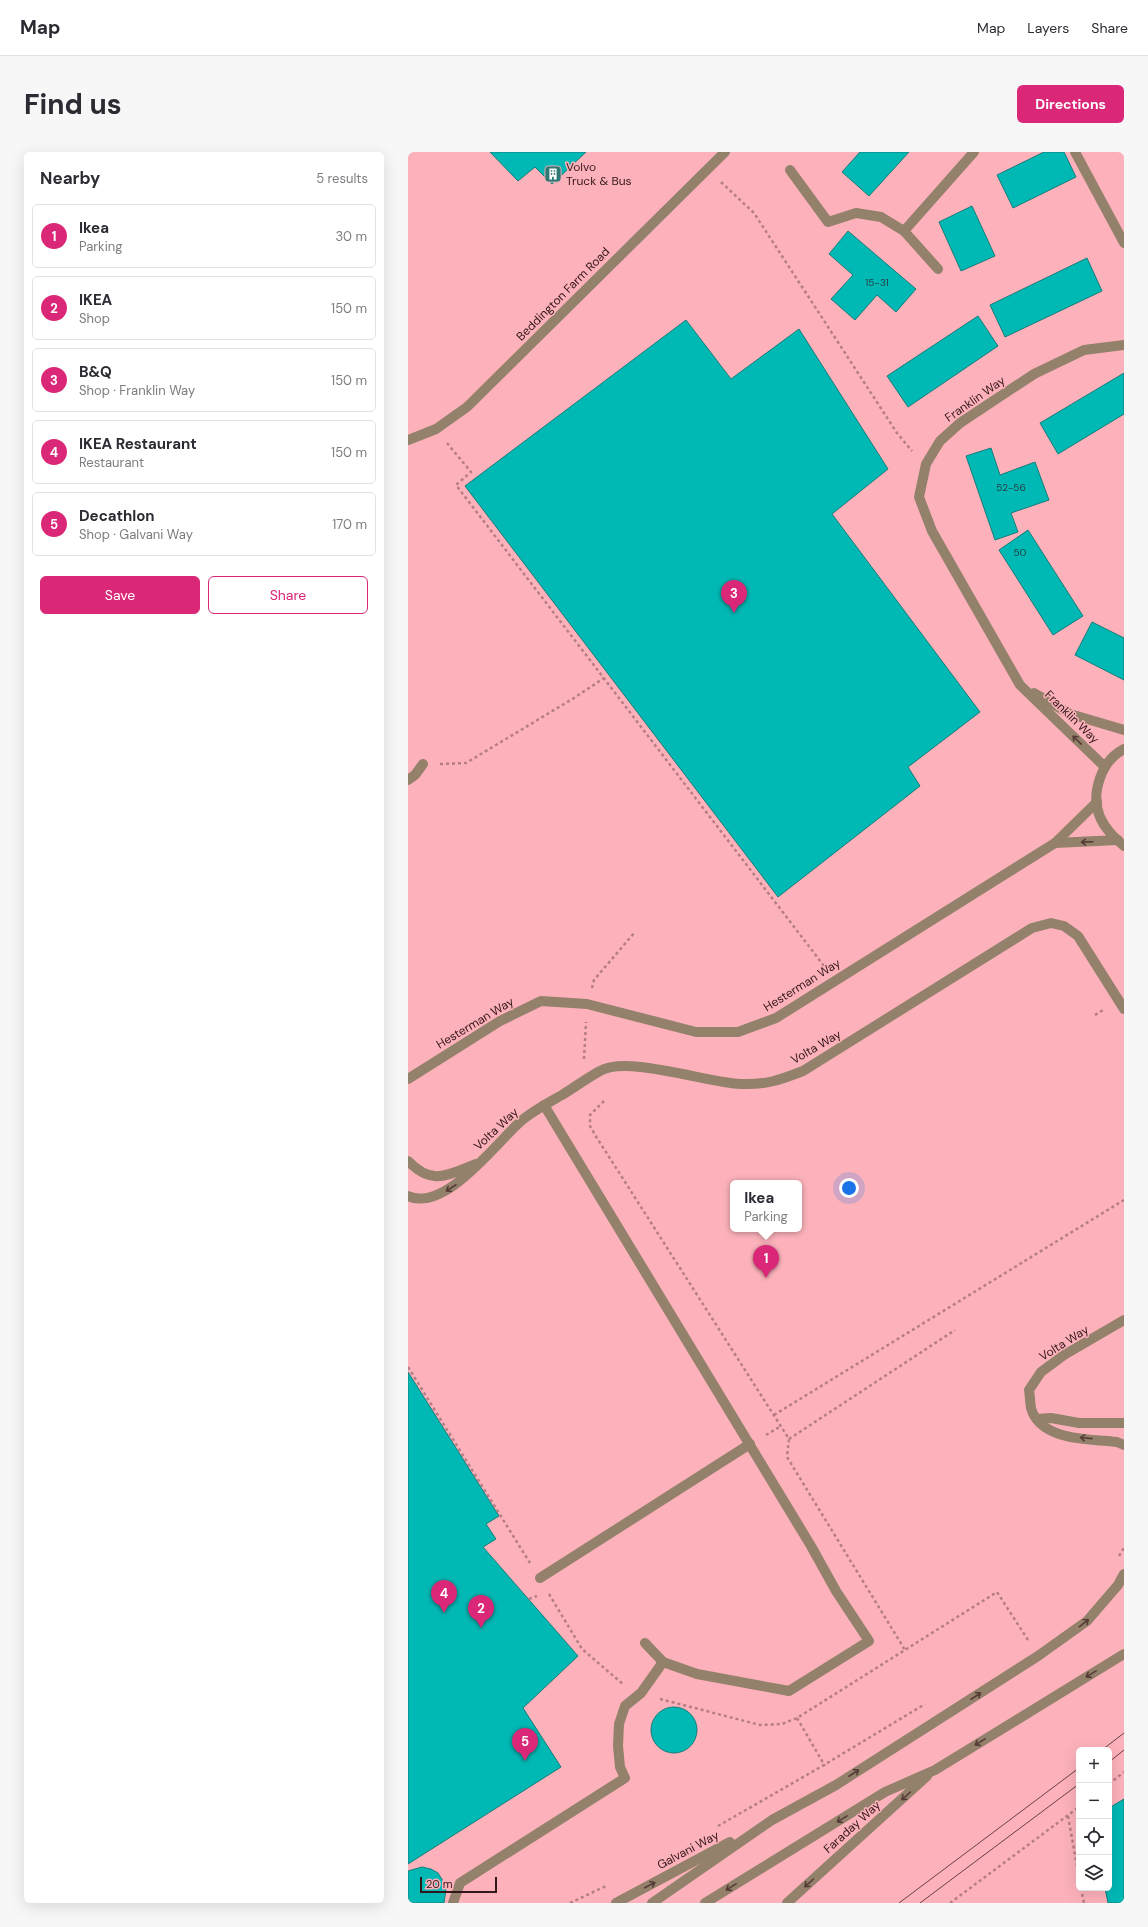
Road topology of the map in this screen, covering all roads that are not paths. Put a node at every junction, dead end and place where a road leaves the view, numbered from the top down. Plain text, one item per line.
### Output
1 (725, 152) edge
2 (974, 152) edge
3 (1075, 152) edge
4 (790, 170) dead end
5 (904, 231) junction
6 (1124, 243) edge
7 (938, 269) dead end
8 (1124, 345) edge
9 (408, 440) edge
10 (1020, 685) junction
11 (1124, 730) edge
12 (1124, 749) edge
13 (423, 764) road end
14 (1105, 767) junction
15 (408, 780) edge
16 (1097, 802) junction
17 (1055, 843) junction
18 (1121, 843) edge
19 (1124, 1009) edge
20 (408, 1079) edge
21 (544, 1105) junction
22 (408, 1161) edge
23 (479, 1162) junction
24 (408, 1196) edge
25 (1124, 1320) edge
26 (1037, 1419) junction
27 (1124, 1423) edge
28 (750, 1444) junction
29 (1124, 1445) edge
30 (1124, 1574) edge
31 (540, 1578) road end
32 (645, 1643) dead end
33 (1124, 1654) edge
34 (663, 1662) junction
35 (935, 1770) junction
36 (772, 1820) junction
37 (453, 1903) edge
38 (616, 1903) edge
39 (652, 1903) edge
40 (705, 1903) edge
41 (787, 1903) edge

1 - 9 street, Beddington Farm Road
2 - 5 street
3 - 6 street
4 - 5 street
5 - 7 street
8 - 10 street, Franklin Way
10 - 11 street, Franklin Way
14 -> 10 street, Franklin Way
12 - 14 street
13 - 15 street
14 - 16 street
16 - 17 street, Hesterman Way
16 - 18 street
18 -> 17 street, Hesterman Way
17 - 20 street, Hesterman Way
19 - 21 street, Volta Way
21 - 23 street, Volta Way
21 - 28 street
22 - 23 street, Volta Way
23 -> 24 street, Volta Way
25 - 26 street, Volta Way
26 - 27 street
29 -> 26 street, Volta Way
28 - 31 street
28 - 34 street
36 -> 30 street
32 - 34 street
33 -> 35 street
34 - 37 street
35 -> 40 street
35 -> 41 street, Faraday Way
38 -> 36 street, Galvani Way
36 - 39 street

